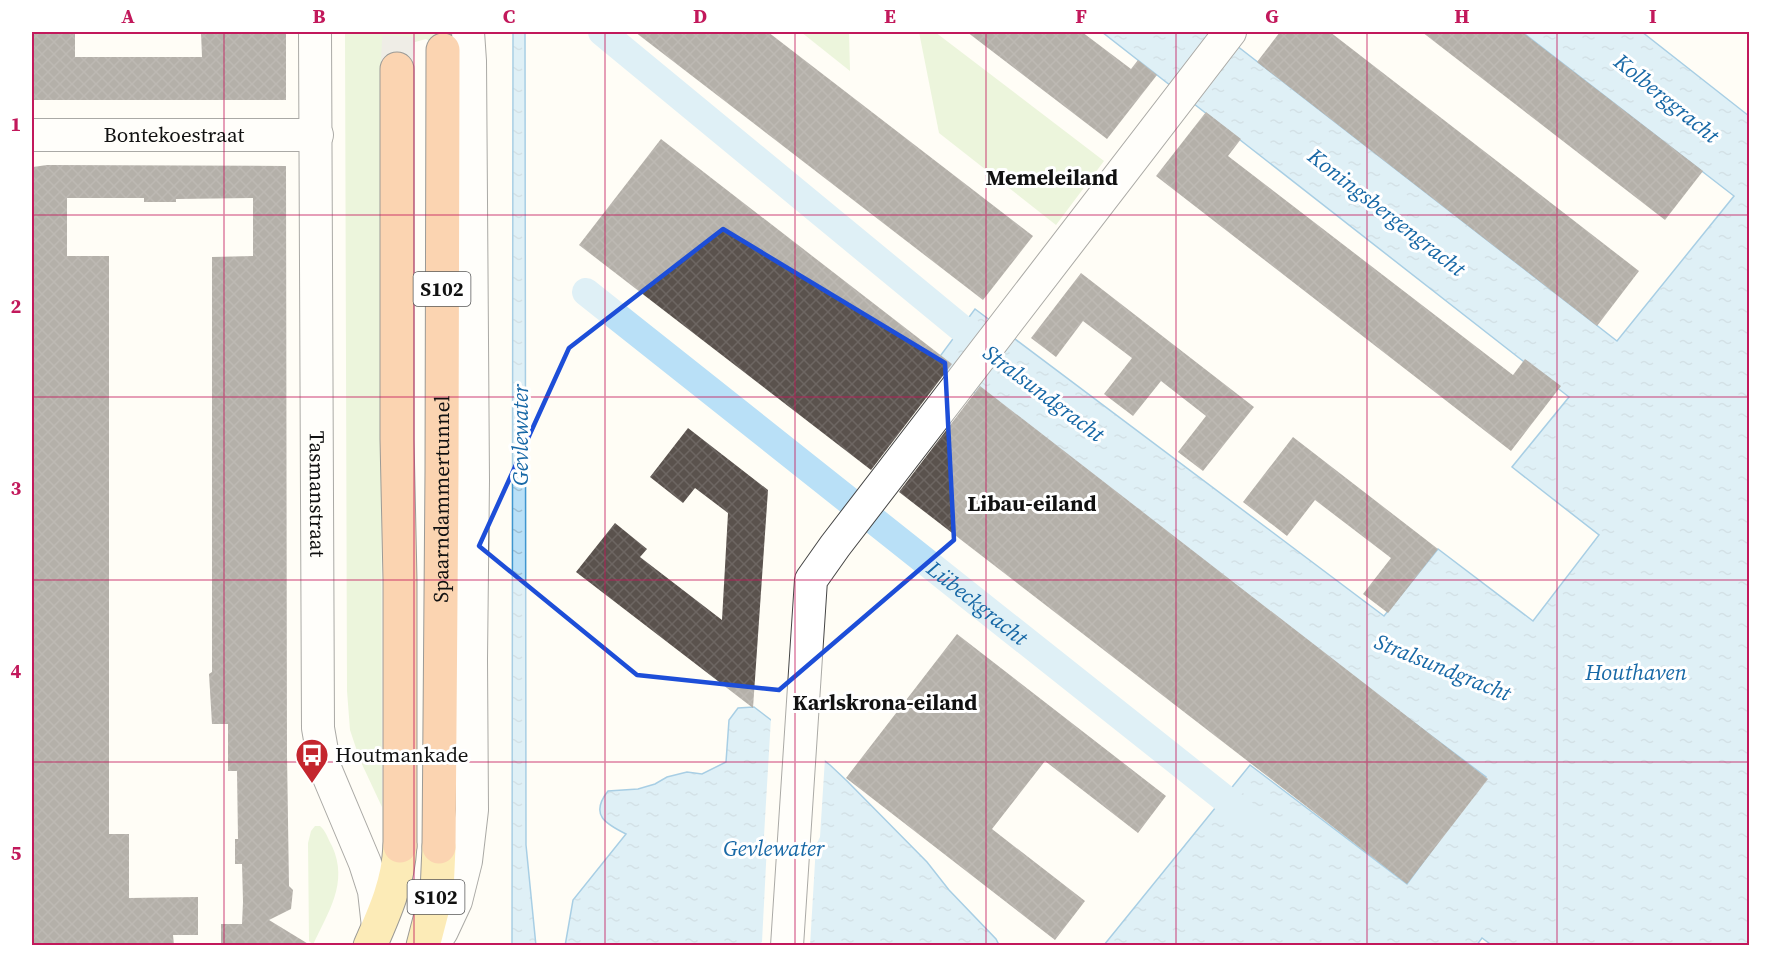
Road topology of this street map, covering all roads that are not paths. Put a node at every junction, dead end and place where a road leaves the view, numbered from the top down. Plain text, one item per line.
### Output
1 (315, 32) edge
2 (1230, 32) edge
3 (455, 41) edge
4 (397, 69) tunnel mouth
5 (32, 135) edge
6 (317, 135) junction
7 (400, 846) joint
8 (439, 847) joint
9 (374, 936) edge
10 (423, 945) edge
11 (432, 945) edge
12 (787, 945) edge

1 - 6 street, Tasmanstraat
2 - 12 street
3 - 8 highway, Spaarndammertunnel / S102
3 - 11 street
4 - 7 highway, Spaarndammertunnel / S102
5 - 6 street, Bontekoestraat
6 - 9 street, Tasmanstraat
7 - 9 main road, Spaarndammertunnel / S102
8 - 10 main road, Spaarndammertunnel / S102

